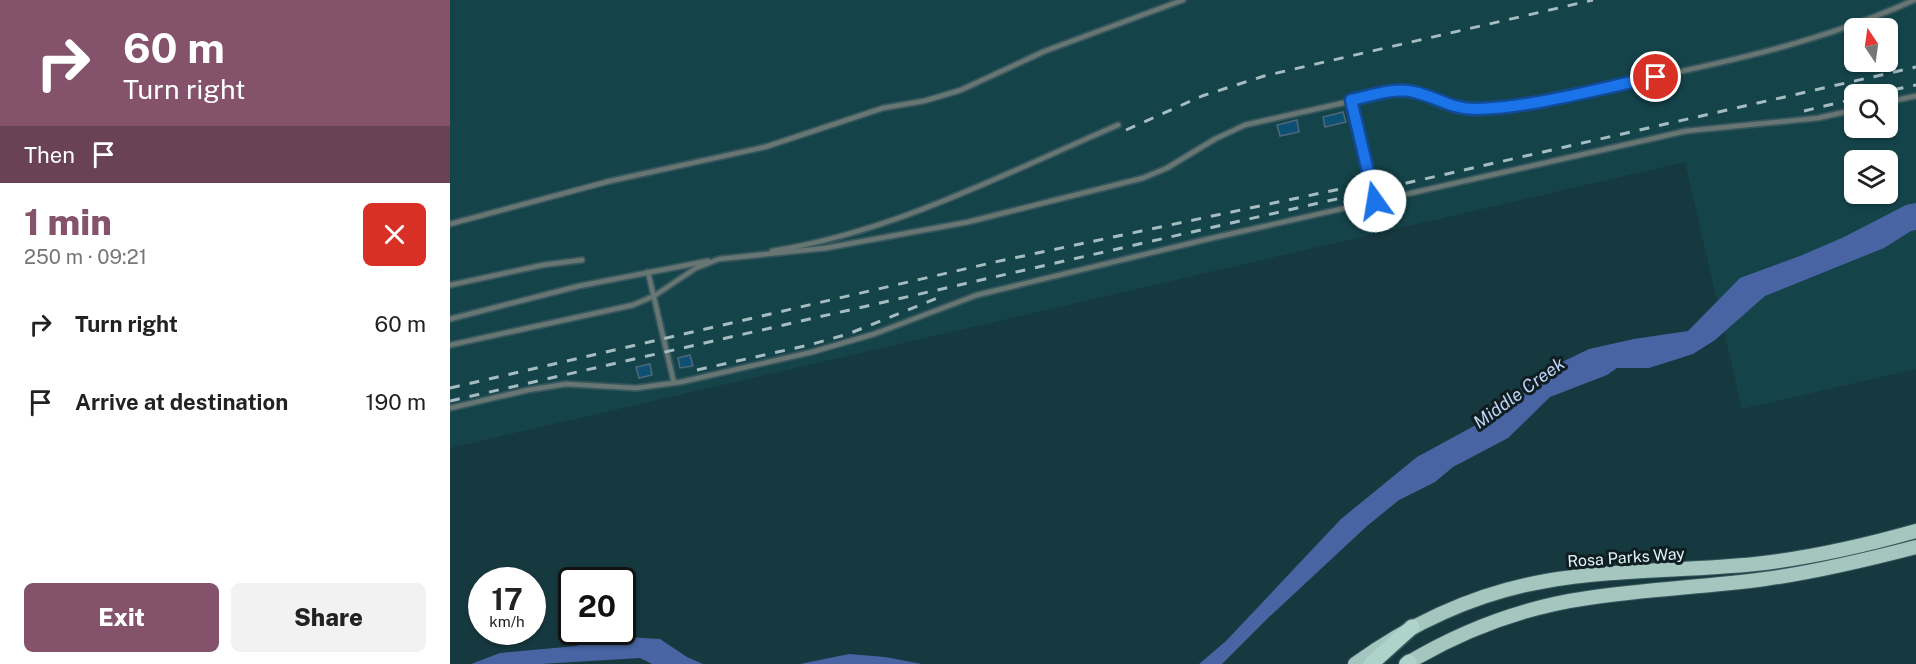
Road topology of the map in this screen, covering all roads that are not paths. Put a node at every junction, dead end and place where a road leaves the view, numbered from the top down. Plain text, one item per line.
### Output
1 (1183, 0) edge
2 (1914, 0) edge
3 (1916, 96) edge
4 (1351, 100) junction
5 (1898, 100) edge
6 (1844, 112) edge
7 (1118, 125) dead end
8 (1375, 201) junction
9 (450, 224) edge
10 (719, 259) junction
11 (582, 260) dead end
12 (648, 272) junction
13 (450, 285) edge
14 (654, 296) junction
15 (450, 319) edge
16 (450, 345) edge
17 (674, 383) junction
18 (450, 408) edge
19 (1916, 531) edge
20 (1916, 548) edge
21 (1412, 627) junction
22 (1407, 663) edge
23 (1355, 664) edge
24 (1371, 664) edge

1 - 9 lane
2 - 4 lane
3 - 5 lane
4 - 8 lane
4 - 10 lane
6 - 8 lane
7 - 10 lane
8 - 17 lane
10 - 12 lane
10 - 14 lane
11 - 13 lane
12 - 14 lane
12 - 15 lane
14 - 16 lane
14 - 17 lane
17 - 18 lane
19 - 21 highway, Rosa Parks Way
20 - 22 highway, Rosa Parks Way
21 - 23 highway, Rosa Parks Way
21 - 24 highway

